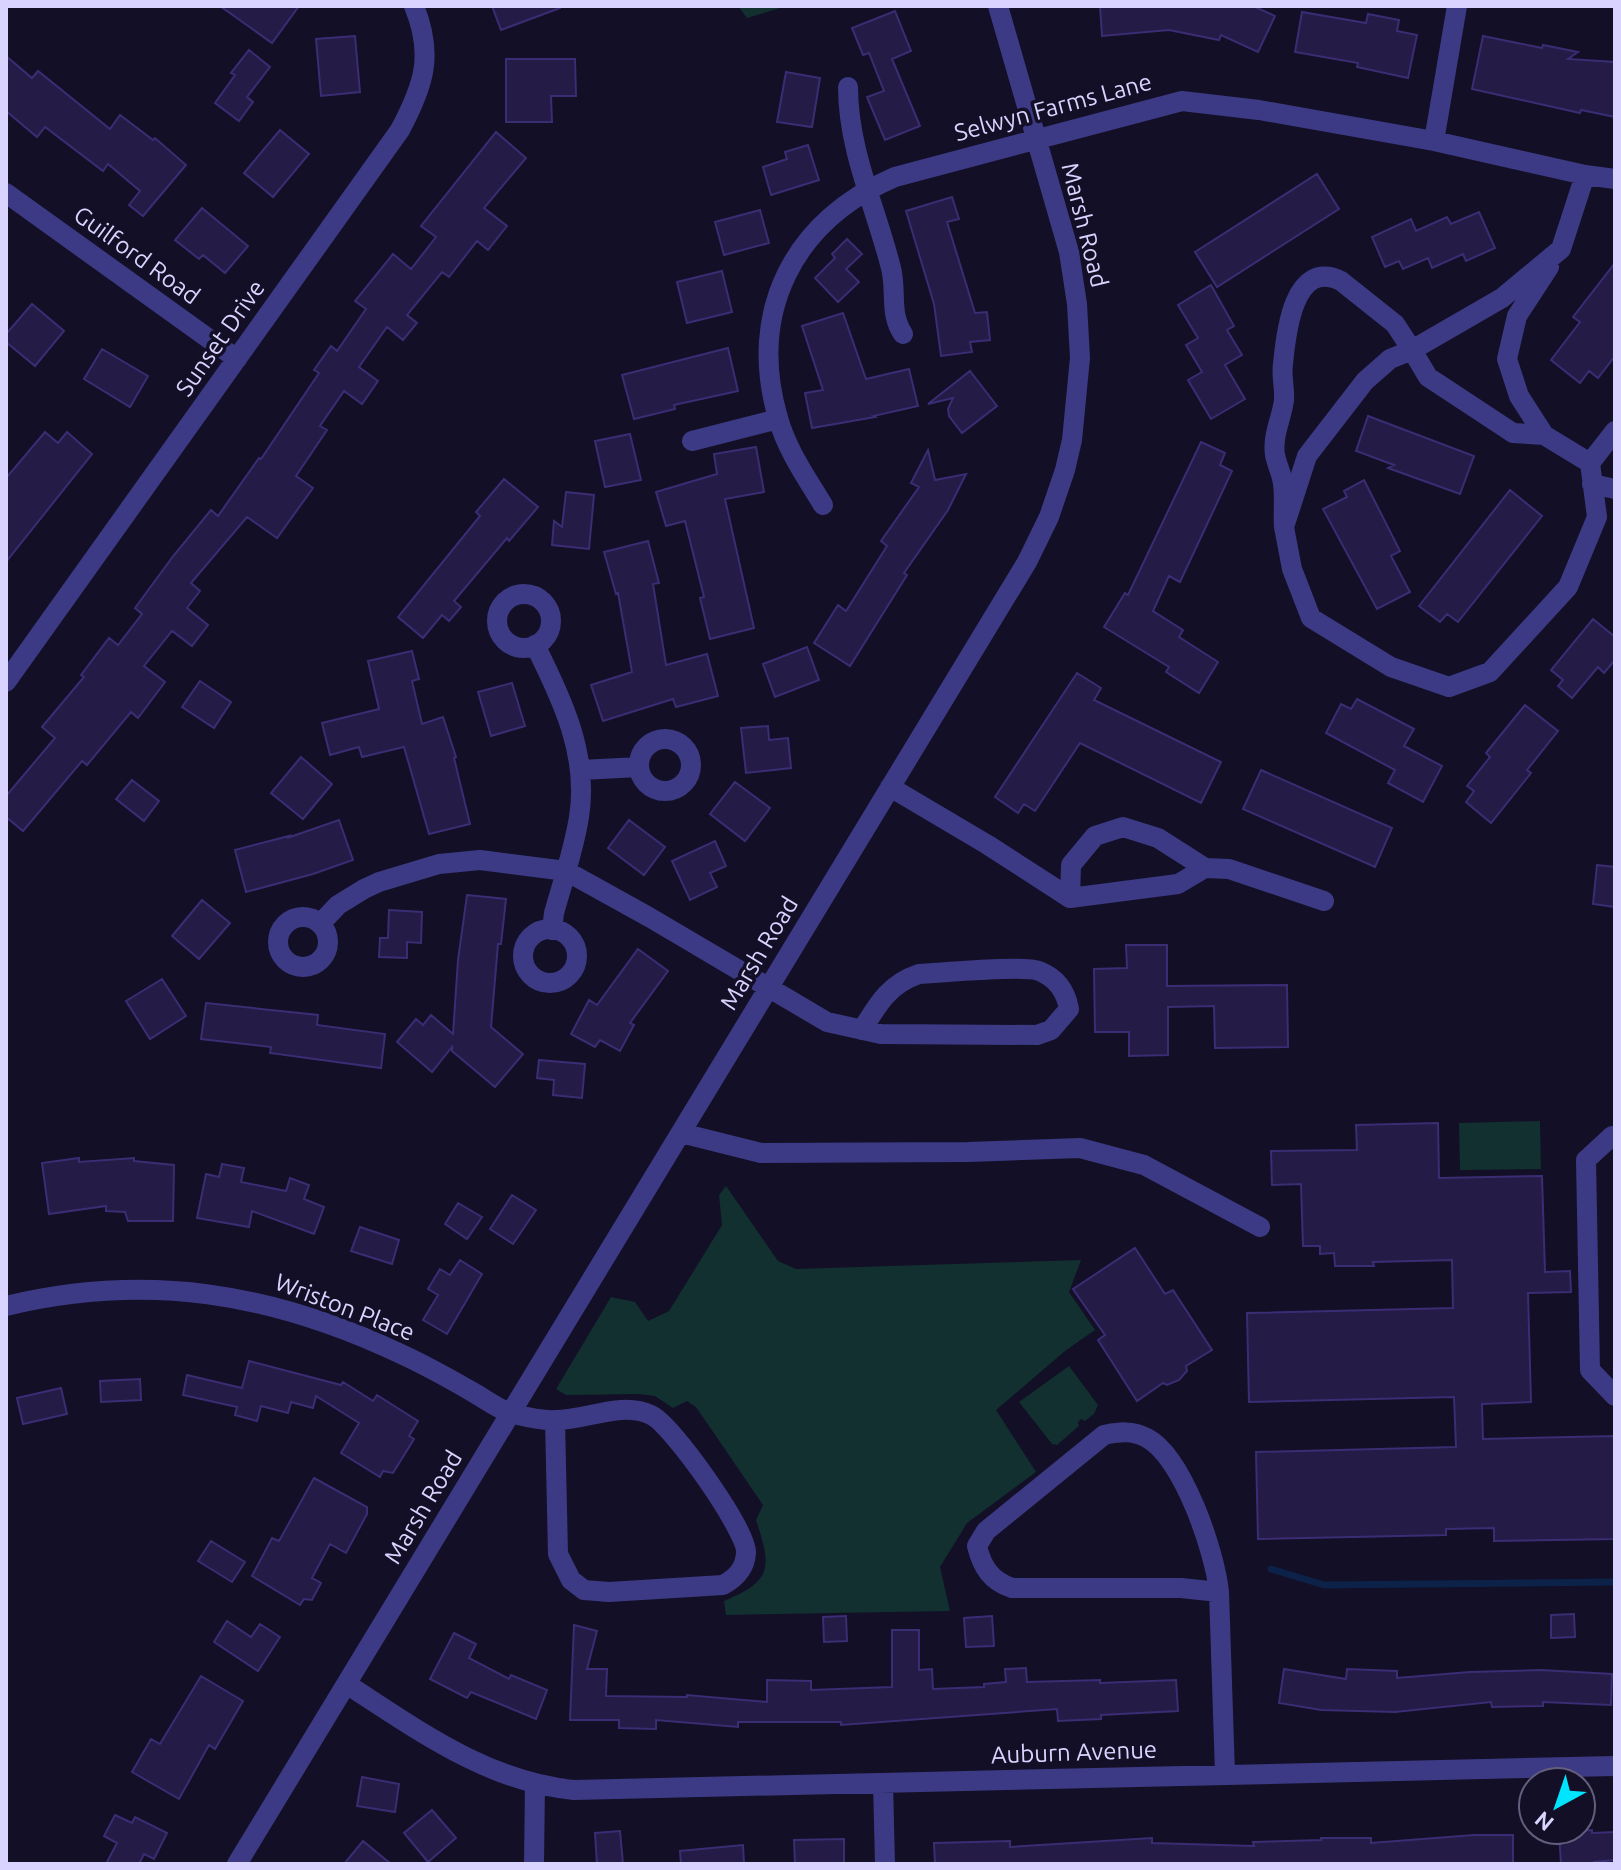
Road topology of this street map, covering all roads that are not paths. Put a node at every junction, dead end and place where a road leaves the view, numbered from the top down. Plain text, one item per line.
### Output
1 (414, 6) edge
2 (998, 6) edge
3 (1457, 6) edge
4 (848, 87) dead end
5 (1036, 139) junction
6 (1434, 141) junction
7 (1585, 175) junction
8 (1615, 179) edge
9 (868, 189) junction
10 (6, 193) edge
11 (1561, 249) junction
12 (903, 334) dead end
13 (1412, 350) junction
14 (237, 359) junction
15 (778, 419) junction
16 (1615, 431) edge
17 (1544, 435) junction
18 (692, 441) dead end
19 (1590, 463) junction
20 (1592, 484) junction
21 (1615, 489) edge
22 (823, 505) dead end
23 (1284, 527) junction
24 (535, 645) dead end
25 (6, 682) edge
26 (639, 767) dead end
27 (581, 770) junction
28 (890, 787) junction
29 (1205, 868) junction
30 (566, 871) junction
31 (1070, 898) junction
32 (1324, 901) dead end
33 (320, 924) dead end
34 (552, 930) dead end
35 (769, 987) junction
36 (862, 1030) junction
37 (681, 1133) junction
38 (1615, 1136) edge
39 (1260, 1227) dead end
40 (6, 1306) edge
41 (1615, 1396) edge
42 (510, 1413) junction
43 (555, 1420) junction
44 (1219, 1592) junction
45 (348, 1685) junction
46 (1615, 1766) edge
47 (1225, 1774) junction
48 (535, 1783) junction
49 (883, 1783) junction
50 (237, 1864) edge
51 (534, 1864) edge
52 (885, 1864) edge

1 - 14 street, Sunset Drive
2 - 5 street, Marsh Road
3 - 6 street
4 - 9 street
5 - 6 street, Selwyn Farms Lane
5 - 9 street, Selwyn Farms Lane
5 - 28 street, Marsh Road
6 - 7 street, Selwyn Farms Lane
7 - 8 street, Selwyn Farms Lane
7 - 11 street
9 - 12 street
9 - 15 street, Selwyn Farms Lane
10 - 14 street, Guilford Road
11 - 13 street
11 - 17 street
13 - 17 street
13 - 23 street
13 - 23 street
14 - 25 street, Sunset Drive
15 - 18 street
15 - 22 street, Selwyn Farms Lane
16 - 19 street
17 - 19 street
19 - 20 street
20 - 21 street
20 - 23 street
24 - 27 street
26 - 27 street
27 - 30 street
28 - 31 street
28 - 35 street, Marsh Road
29 - 31 street
29 - 31 street
29 - 32 street
30 - 33 street
30 - 34 street
30 - 35 street
35 - 36 street
35 - 37 street, Marsh Road
36 - 36 street
37 - 39 street
37 - 42 street, Marsh Road
38 - 41 street
40 - 42 street, Wriston Place
42 - 43 street
42 - 45 street, Marsh Road
43 - 43 street
44 - 44 street
44 - 47 street
45 - 48 street, Auburn Avenue
45 - 50 street, Marsh Road
46 - 47 street, Auburn Avenue
47 - 49 street, Auburn Avenue
48 - 49 street, Auburn Avenue
48 - 51 street
49 - 52 street

